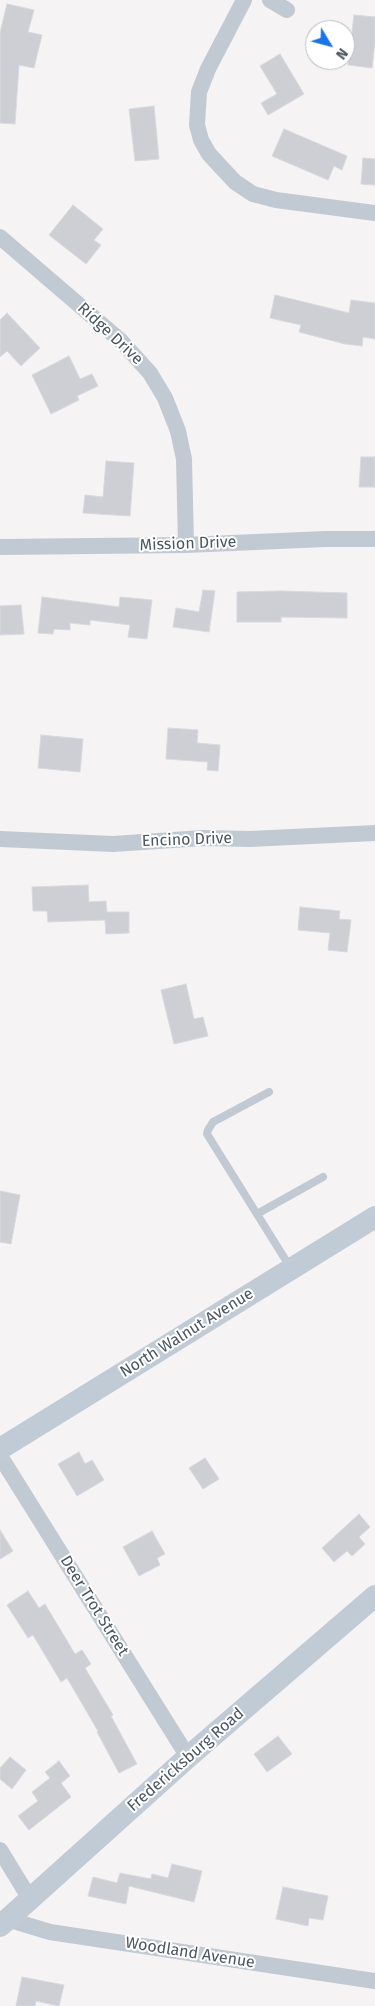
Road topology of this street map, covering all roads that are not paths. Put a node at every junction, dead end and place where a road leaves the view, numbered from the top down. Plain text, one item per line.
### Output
1 (244, 0) edge
2 (270, 0) edge
3 (287, 10) dead end
4 (375, 212) edge
5 (0, 237) edge
6 (375, 539) edge
7 (186, 545) junction
8 (0, 547) edge
9 (375, 833) edge
10 (0, 839) edge
11 (269, 1092) dead end
12 (323, 1177) dead end
13 (257, 1214) junction
14 (375, 1217) edge
15 (291, 1269) junction
16 (0, 1449) edge
17 (0, 1456) edge
18 (375, 1596) edge
19 (188, 1757) junction
20 (0, 1850) edge
21 (30, 1899) junction
22 (4, 1923) edge
23 (375, 1981) edge

1 - 4 street
2 - 3 street
5 - 7 street, Ridge Drive
6 - 7 street, Mission Drive
7 - 8 street, Mission Drive
9 - 10 street, Encino Drive
11 - 13 lane
12 - 13 lane
13 - 15 lane
14 - 15 street, North Walnut Avenue
15 - 16 street, North Walnut Avenue
17 - 19 street, Deer Trot Street
18 - 19 street, Fredericksburg Road
19 - 21 street, Fredericksburg Road
20 - 21 street
21 - 22 street, Fredericksburg Road
22 - 23 street, Woodland Avenue

